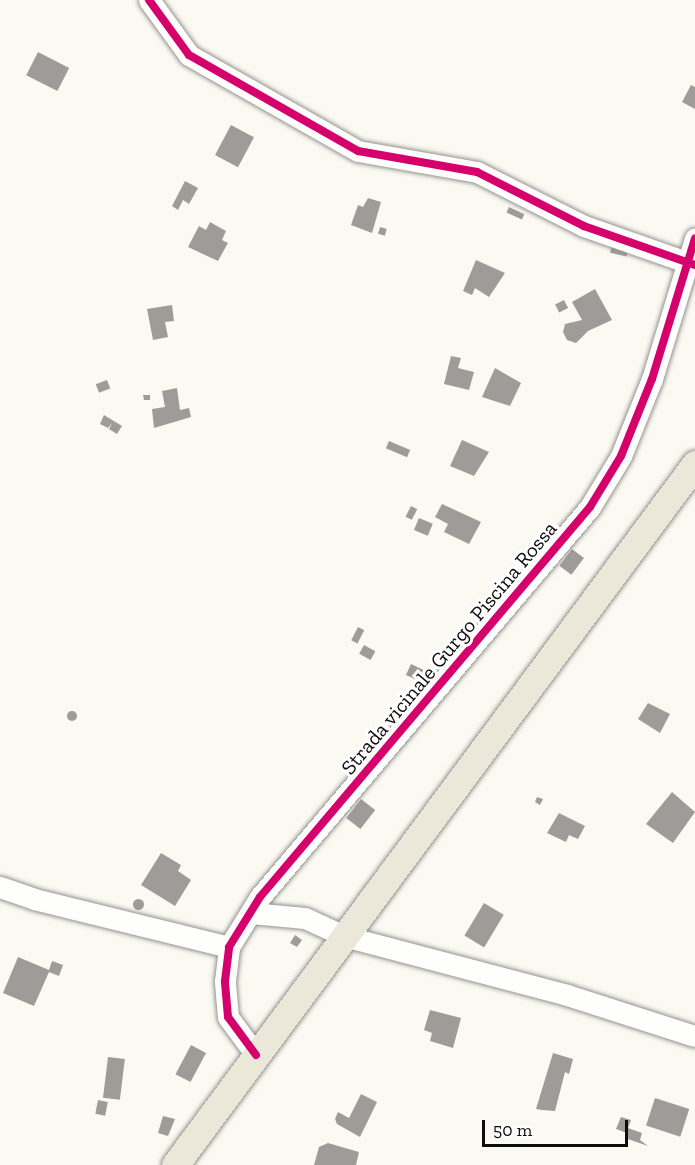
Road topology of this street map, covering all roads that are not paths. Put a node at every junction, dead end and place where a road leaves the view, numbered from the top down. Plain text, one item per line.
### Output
1 (149, 0) edge
2 (695, 238) edge
3 (690, 263) edge
4 (695, 464) edge
5 (0, 887) edge
6 (251, 913) junction
7 (344, 936) junction
8 (229, 947) junction
9 (695, 1036) edge
10 (256, 1055) junction
11 (197, 1135) junction
12 (175, 1165) edge
13 (189, 1165) edge

1 - 3 street
2 - 3 street, Strada vicinale Gurgo Piscina Rossa
3 - 6 street, Strada vicinale Gurgo Piscina Rossa
4 - 7 main road
5 - 8 street
6 - 7 street
6 - 8 street, Strada vicinale Gurgo Piscina Rossa
7 - 9 street
7 - 10 main road
8 - 10 street, Strada vicinale Gurgo Piscina Rossa
10 - 11 main road
11 - 12 main road
11 - 13 street

